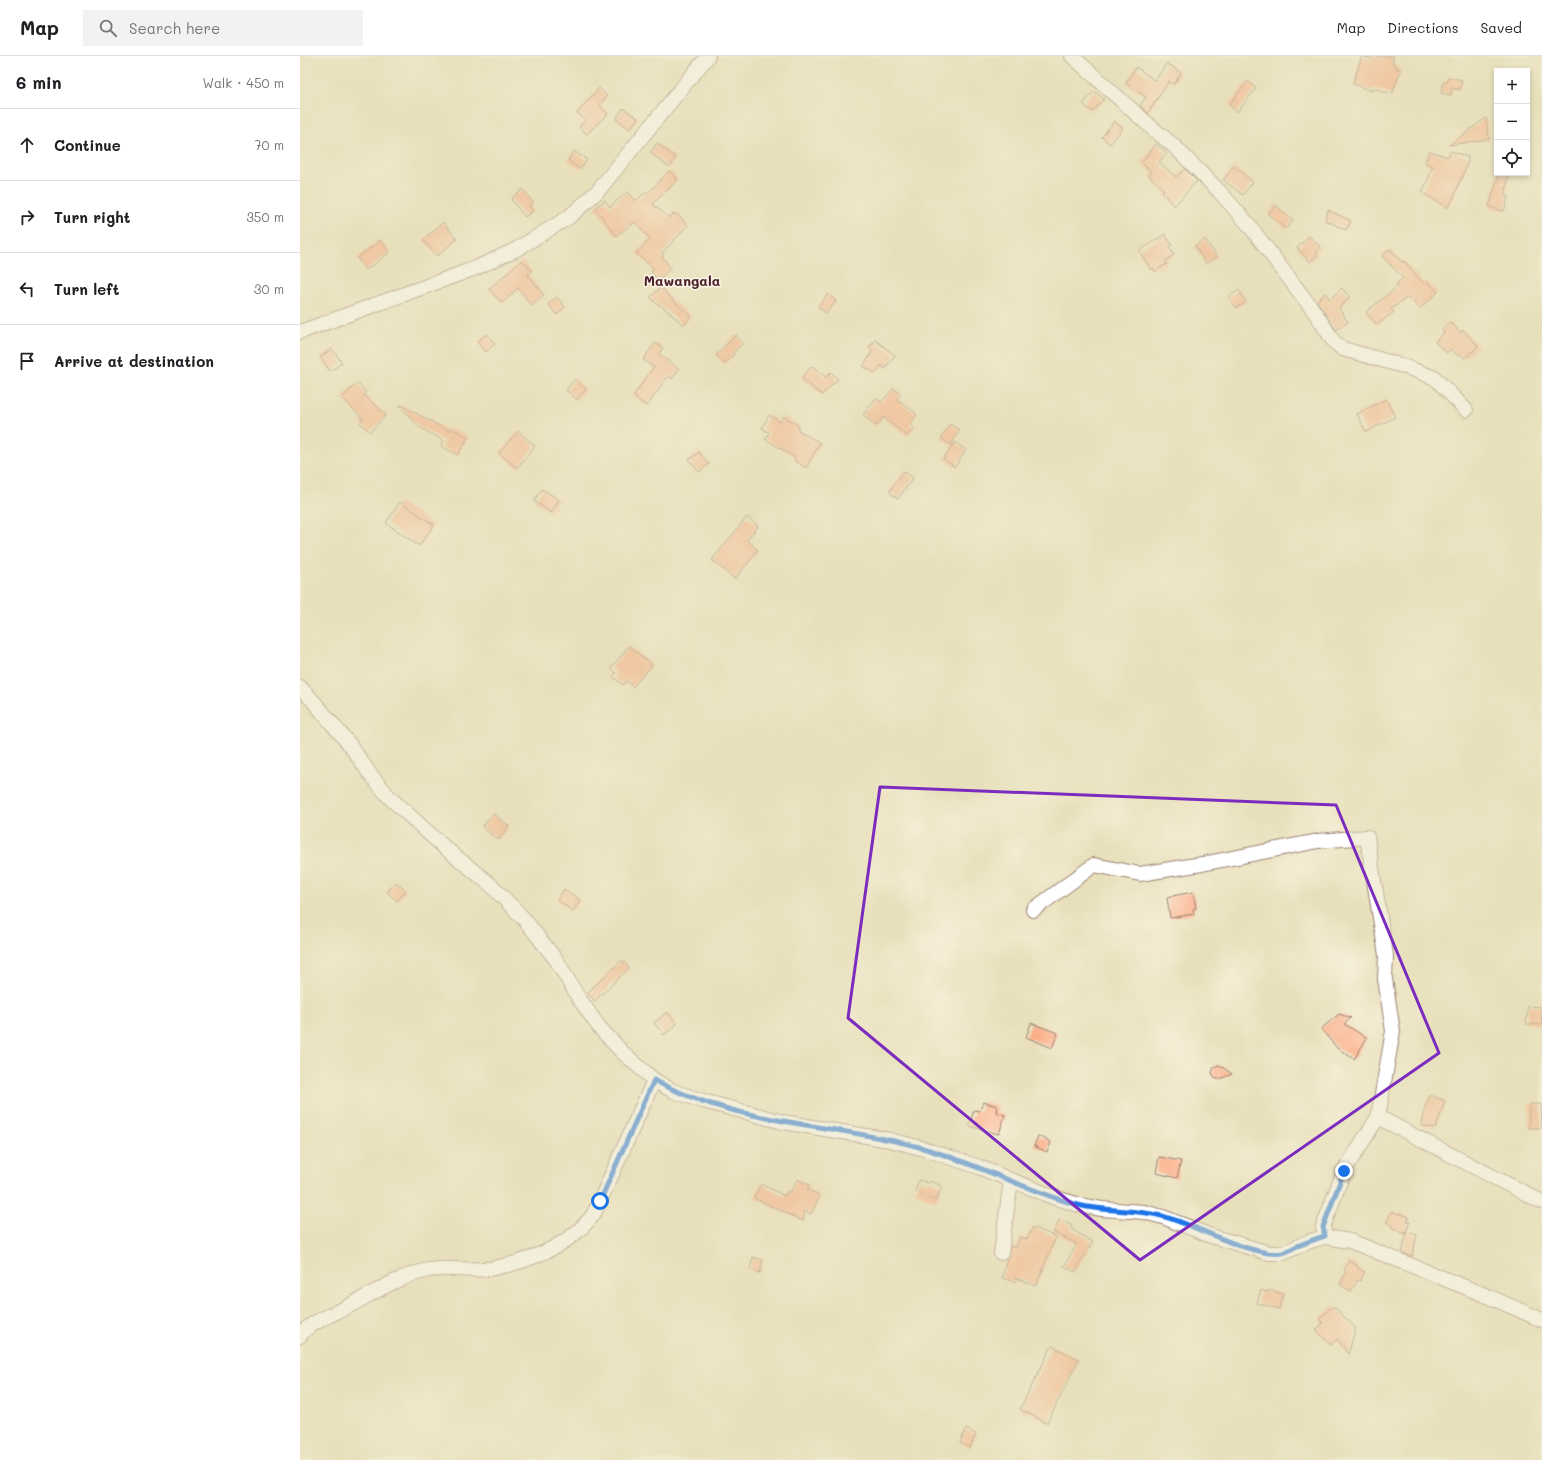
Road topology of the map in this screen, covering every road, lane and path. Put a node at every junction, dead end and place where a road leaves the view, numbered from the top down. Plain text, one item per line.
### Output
1 (708, 56) edge
2 (1072, 56) edge
3 (300, 332) edge
4 (1466, 410) dead end
5 (300, 687) edge
6 (1033, 910) dead end
7 (654, 1080) junction
8 (1378, 1117) junction
9 (1011, 1180) junction
10 (1542, 1202) edge
11 (1325, 1236) junction
12 (1001, 1252) dead end
13 (1542, 1320) edge
14 (300, 1336) edge

1 - 3 street
2 - 4 street
5 - 7 street
6 - 8 street
7 - 9 street
7 - 14 street
8 - 10 street
8 - 11 street
9 - 11 street
9 - 12 street
11 - 13 street

